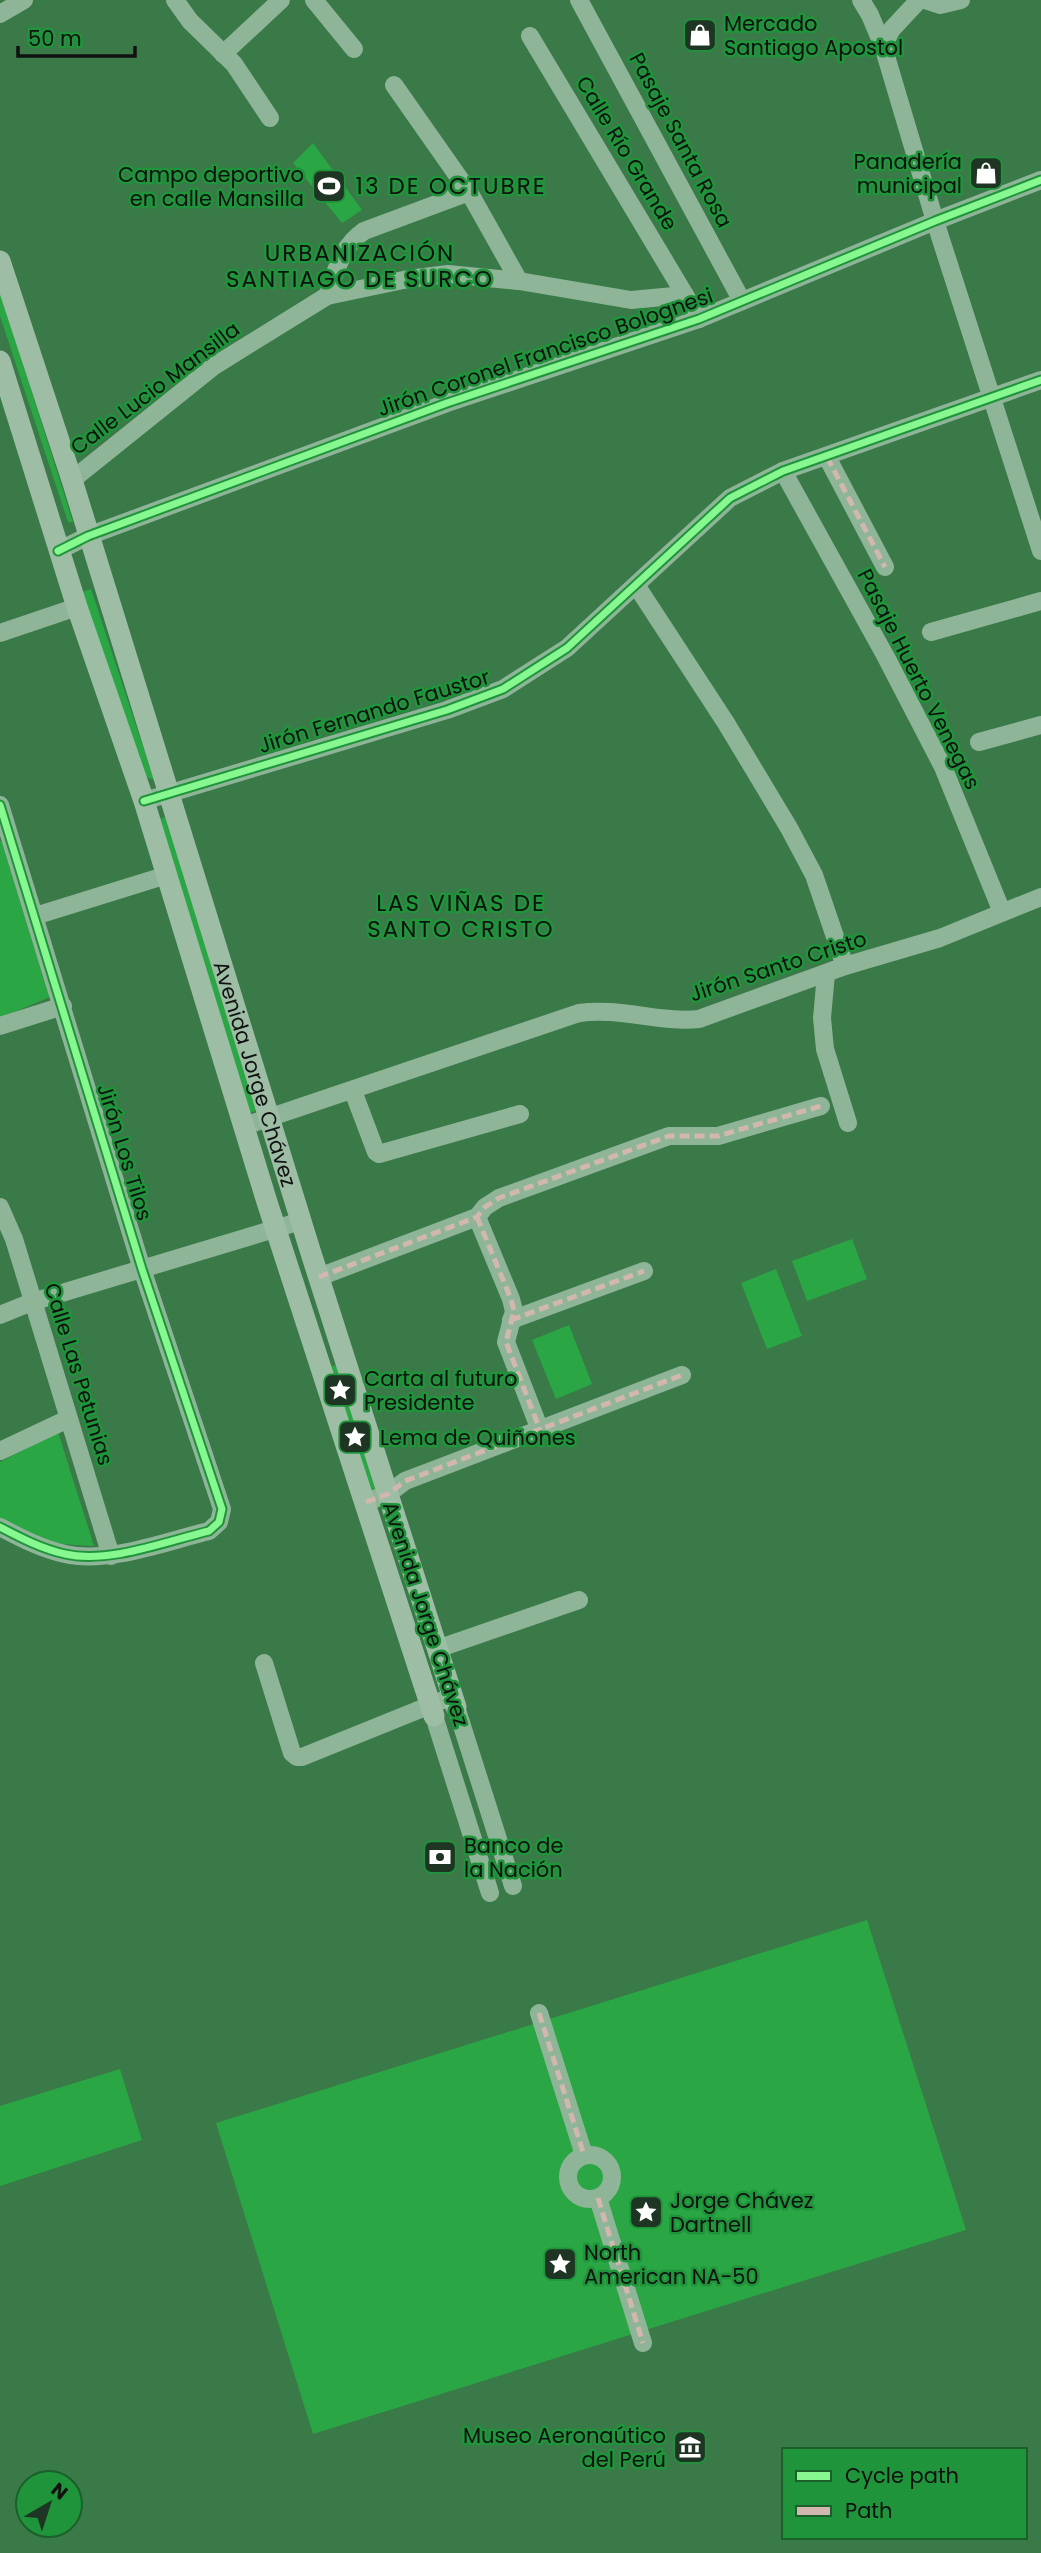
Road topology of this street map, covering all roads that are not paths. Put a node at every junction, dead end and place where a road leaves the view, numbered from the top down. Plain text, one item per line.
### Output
1 (24, 0) edge
2 (175, 0) edge
3 (281, 0) edge
4 (314, 0) edge
5 (579, 0) edge
6 (861, 0) edge
7 (919, 0) edge
8 (925, 0) edge
9 (961, 0) edge
10 (0, 14) edge
11 (530, 36) dead end
12 (883, 46) junction
13 (354, 49) dead end
14 (223, 54) junction
15 (394, 85) dead end
16 (270, 118) dead end
17 (1041, 180) edge
18 (469, 192) junction
19 (935, 221) junction
20 (0, 261) edge
21 (519, 281) junction
22 (685, 295) junction
23 (327, 296) junction
24 (741, 301) junction
25 (699, 319) junction
26 (0, 361) edge
27 (1041, 380) edge
28 (993, 397) junction
29 (827, 457) junction
30 (783, 471) junction
31 (72, 480) junction
32 (88, 536) junction
33 (58, 551) junction
34 (1041, 551) edge
35 (885, 567) dead end
36 (636, 585) junction
37 (1041, 601) edge
38 (77, 607) junction
39 (932, 632) dead end
40 (0, 633) edge
41 (1041, 725) edge
42 (979, 742) dead end
43 (168, 793) junction
44 (144, 801) junction
45 (0, 804) edge
46 (4, 832) edge
47 (167, 875) junction
48 (1041, 898) edge
49 (1002, 912) junction
50 (35, 916) junction
51 (845, 967) junction
52 (826, 974) junction
53 (63, 1006) junction
54 (0, 1026) edge
55 (353, 1091) junction
56 (821, 1106) dead end
57 (520, 1114) dead end
58 (271, 1117) junction
59 (848, 1123) dead end
60 (244, 1126) junction
61 (0, 1207) edge
62 (477, 1217) junction
63 (301, 1221) junction
64 (276, 1228) junction
65 (142, 1269) junction
66 (644, 1271) dead end
67 (319, 1277) junction
68 (32, 1302) junction
69 (0, 1315) edge
70 (511, 1320) junction
71 (682, 1375) dead end
72 (68, 1419) junction
73 (540, 1430) junction
74 (0, 1451) edge
75 (388, 1494) junction
76 (366, 1502) junction
77 (0, 1527) edge
78 (111, 1556) junction
79 (579, 1600) dead end
80 (410, 1640) junction
81 (435, 1641) junction
82 (264, 1663) dead end
83 (454, 1701) junction
84 (432, 1710) junction
85 (513, 1886) dead end
86 (490, 1892) dead end
87 (539, 2012) dead end
88 (584, 2155) junction
89 (598, 2198) junction
90 (643, 2343) dead end

1 - 10 street
2 - 14 street
3 - 14 street
4 - 13 street
5 - 24 street, Pasaje Santa Rosa
6 - 12 street
7 - 12 street
8 - 9 street
11 - 22 street, Calle Río Grande
12 - 19 street
14 - 16 street
15 - 18 street
17 - 19 street, Jirón Coronel Francisco Bolognesi
18 - 21 street
18 - 23 street
19 - 24 street, Jirón Coronel Francisco Bolognesi
19 - 28 street
20 - 31 main road, Avenida Jorge Chávez
21 - 22 street, Calle Lucio Mansilla
21 - 23 street, Calle Lucio Mansilla
22 - 25 street
23 - 31 street, Calle Lucio Mansilla
24 - 25 street, Jirón Coronel Francisco Bolognesi
25 - 32 street, Jirón Coronel Francisco Bolognesi
26 - 33 main road, Avenida Jorge Chávez
27 - 28 street, Jirón Fernando Faustor
28 - 29 street, Jirón Fernando Faustor
28 - 34 street
29 - 30 street, Jirón Fernando Faustor
29 - 35 street
30 - 36 street, Jirón Fernando Faustor
30 - 49 street, Pasaje Huerto Venegas
31 - 32 main road, Avenida Jorge Chávez
32 - 33 street, Jirón Coronel Francisco Bolognesi
32 - 43 main road, Avenida Jorge Chávez
33 - 38 main road, Avenida Jorge Chávez
36 - 43 street, Jirón Fernando Faustor
36 - 51 street
37 - 39 street
38 - 40 street
38 - 44 main road, Avenida Jorge Chávez
41 - 42 street
43 - 44 street, Jirón Fernando Faustor
43 - 58 main road, Avenida Jorge Chávez
44 - 47 main road, Avenida Jorge Chávez
45 - 46 street, Jirón Los Tilos
46 - 50 street, Jirón Los Tilos
47 - 50 street
47 - 60 main road, Avenida Jorge Chávez
48 - 49 street, Jirón Santo Cristo
49 - 51 street, Jirón Santo Cristo
50 - 53 street, Jirón Los Tilos
51 - 52 street, Jirón Santo Cristo
52 - 55 street, Jirón Santo Cristo
52 - 59 street
53 - 54 street
53 - 65 street, Jirón Los Tilos
55 - 57 street
55 - 58 street, Jirón Santo Cristo
56 - 62 street
58 - 60 street, Jirón Santo Cristo
58 - 63 main road, Avenida Jorge Chávez
60 - 64 main road, Avenida Jorge Chávez
61 - 68 street, Calle Las Petunias
62 - 67 street
62 - 70 street
63 - 64 street
63 - 67 main road, Avenida Jorge Chávez
64 - 65 street
64 - 76 main road, Avenida Jorge Chávez
65 - 68 street
65 - 78 street, Jirón Los Tilos
66 - 70 street
67 - 75 main road, Avenida Jorge Chávez
68 - 69 street
68 - 72 street, Calle Las Petunias
70 - 73 street
71 - 73 street
72 - 74 street
72 - 78 street, Calle Las Petunias
73 - 75 street
75 - 76 street
75 - 81 main road, Avenida Jorge Chávez
76 - 80 main road, Avenida Jorge Chávez
77 - 78 street
79 - 81 street
80 - 81 main road
80 - 84 main road, Avenida Jorge Chávez
81 - 83 main road, Avenida Jorge Chávez
82 - 84 street
83 - 84 street
83 - 85 street, Avenida Jorge Chávez
84 - 86 street, Avenida Jorge Chávez
87 - 88 street
88 - 89 street
88 - 89 street
89 - 90 street

